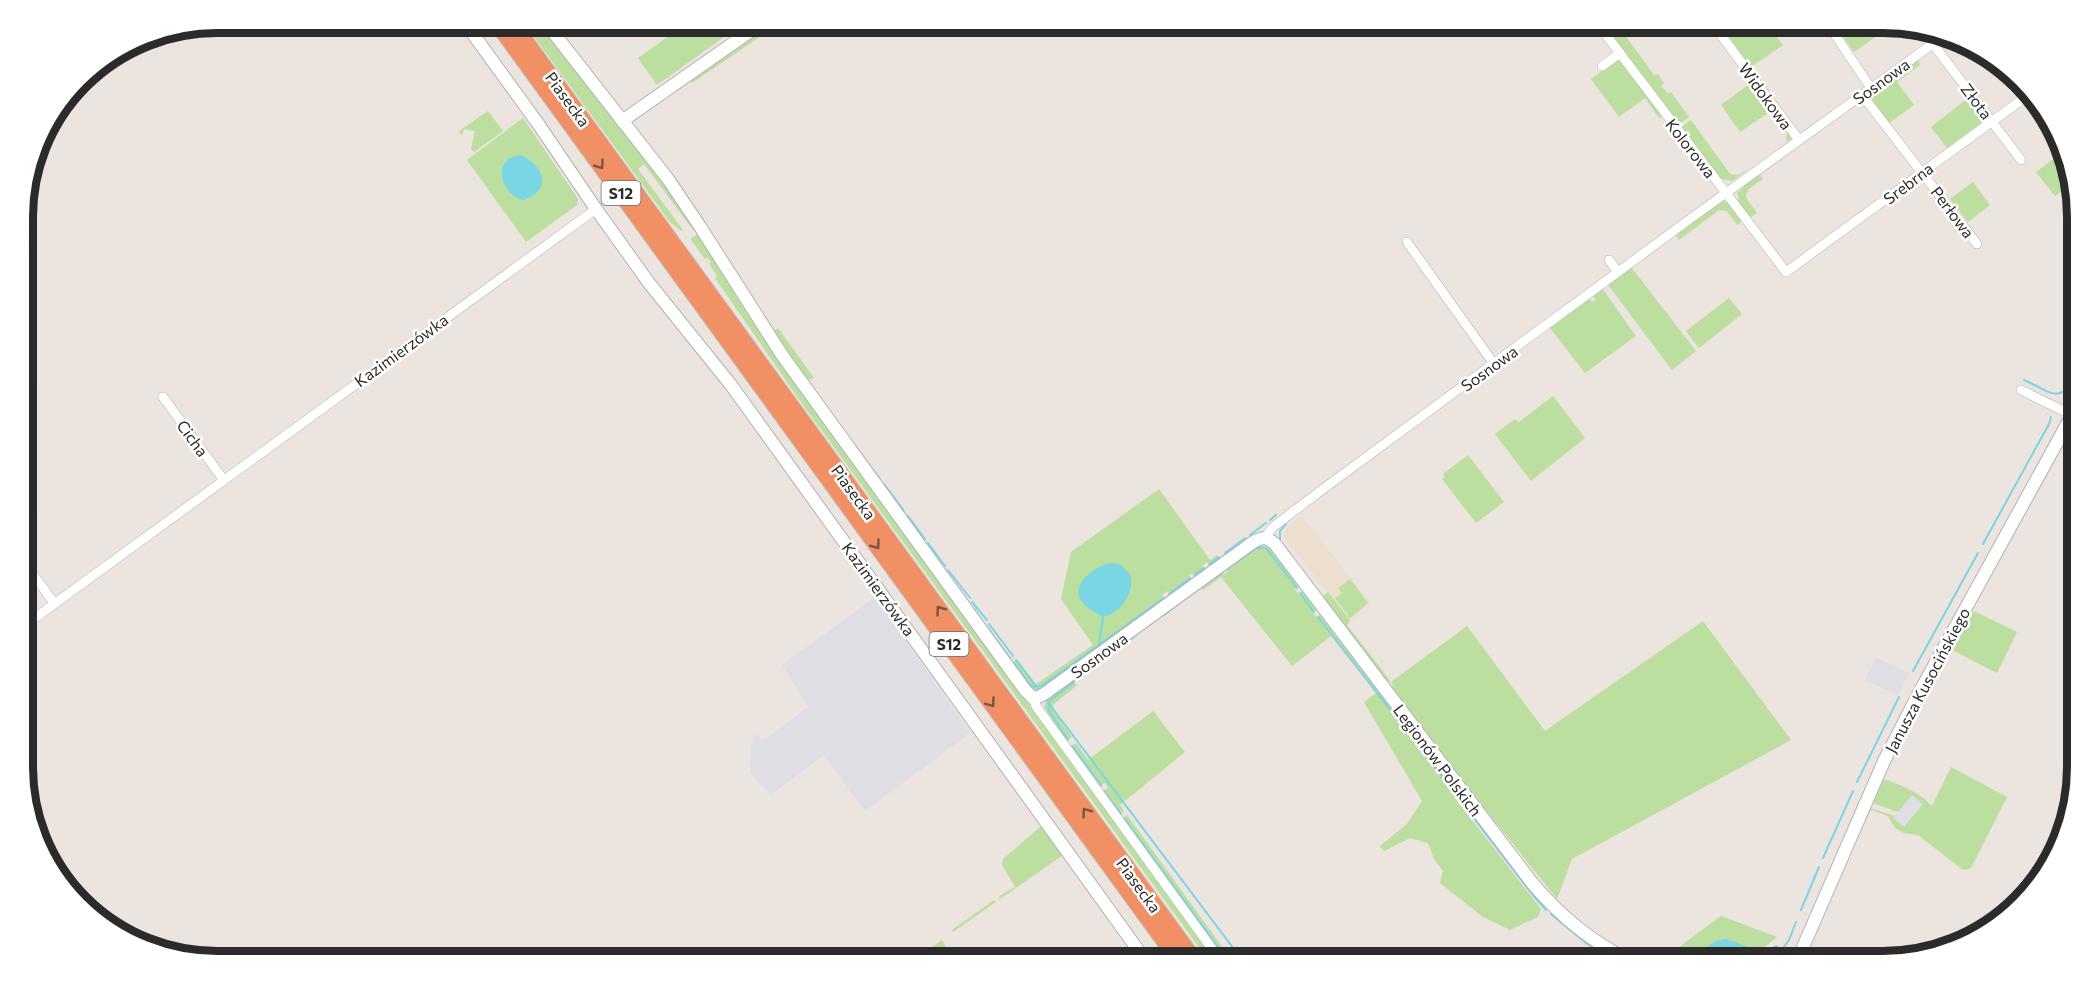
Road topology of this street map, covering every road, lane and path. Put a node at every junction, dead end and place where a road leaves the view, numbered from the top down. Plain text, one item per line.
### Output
1 (473, 33) edge
2 (505, 33) edge
3 (520, 33) edge
4 (554, 33) edge
5 (746, 33) edge
6 (1606, 33) edge
7 (1720, 33) edge
8 (1834, 33) edge
9 (1937, 41) edge
10 (1933, 44) junction
11 (1620, 53) junction
12 (1602, 66) dead end
13 (1871, 88) junction
14 (1862, 95) junction
15 (2023, 99) edge
16 (622, 121) junction
17 (1992, 121) junction
18 (1798, 140) junction
19 (2021, 160) dead end
20 (1922, 173) junction
21 (1726, 193) junction
22 (596, 209) junction
23 (1407, 242) dead end
24 (1977, 244) dead end
25 (1609, 260) dead end
26 (1618, 272) junction
27 (1786, 272) joint
28 (1494, 364) junction
29 (2021, 390) dead end
30 (163, 397) dead end
31 (2067, 409) edge
32 (2067, 425) edge
33 (223, 479) junction
34 (1265, 538) junction
35 (33, 574) edge
36 (54, 603) junction
37 (33, 619) edge
38 (1034, 699) junction
39 (1139, 951) edge
40 (1172, 951) edge
41 (1188, 951) edge
42 (1214, 951) edge
43 (1611, 951) edge
44 (1801, 951) edge

1 - 22 street
2 -> 40 highway, Piasecka / S12
41 -> 3 highway, Piasecka / S12
4 - 16 street
5 - 16 street
6 - 11 street, Kolorowa
7 - 18 street, Widokowa
8 - 13 street
9 - 10 street, Sosnowa
10 - 13 street, Sosnowa
10 - 17 street, Złota
11 - 12 street
11 - 21 street, Kolorowa
13 - 14 street, Sosnowa
14 - 18 street, Sosnowa
14 - 20 street, Perłowa
15 - 17 street, Srebrna
16 - 38 street
17 - 19 street, Złota
17 - 20 street, Srebrna
18 - 21 street, Sosnowa
20 - 24 street, Perłowa
20 - 27 street, Srebrna
21 - 26 street, Sosnowa
21 - 27 street, Kolorowa
22 - 33 street, Kazimierzówka
22 - 39 street, Kazimierzówka
23 - 28 street
25 - 26 street
26 - 28 street, Sosnowa
28 - 34 street, Sosnowa
29 - 31 street
30 - 33 street, Cicha
32 - 44 street, Janusza Kusocińskiego
33 - 36 street, Kazimierzówka
34 - 38 street, Sosnowa
34 - 43 street, Legionów Polskich
35 - 36 street
36 - 37 street, Kazimierzówka
38 - 42 street

